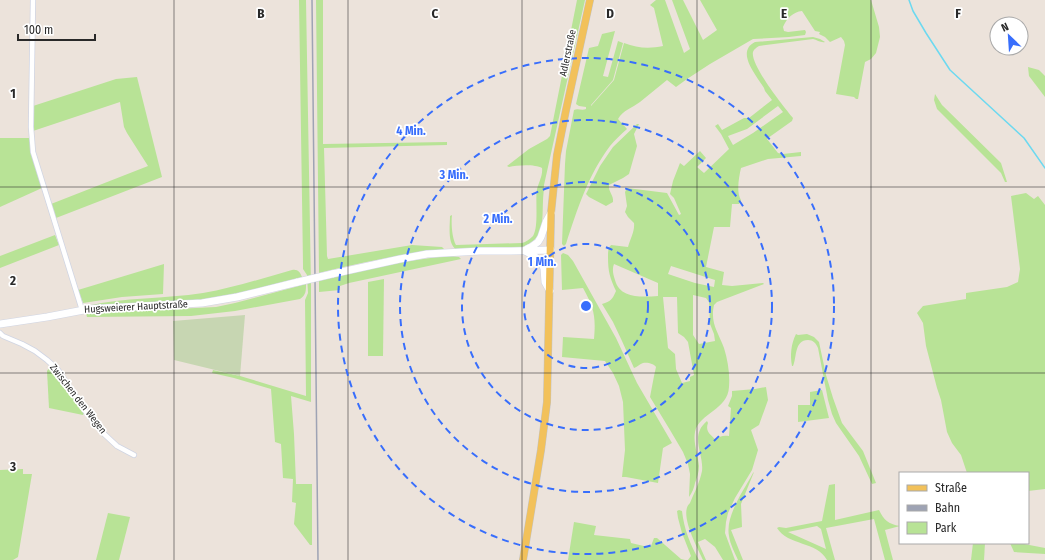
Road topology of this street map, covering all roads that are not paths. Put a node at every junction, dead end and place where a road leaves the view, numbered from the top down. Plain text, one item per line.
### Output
1 (33, 0) edge
2 (590, 0) edge
3 (552, 213) junction
4 (523, 250) junction
5 (551, 250) junction
6 (550, 291) junction
7 (82, 310) junction
8 (0, 324) edge
9 (0, 333) edge
10 (134, 455) dead end
11 (523, 560) edge

1 - 7 street
2 - 3 main road, Adlerstraße
3 - 4 street
3 - 5 main road, Adlerstraße
4 - 5 street, Hugsweierer Hauptstraße
4 - 6 street
4 - 7 street, Hugsweierer Hauptstraße, bridge
5 - 6 main road, Adlerstraße
6 - 11 main road, Adlerstraße
7 - 8 street, Hugsweierer Hauptstraße
9 - 10 street, Zwischen den Wegen

